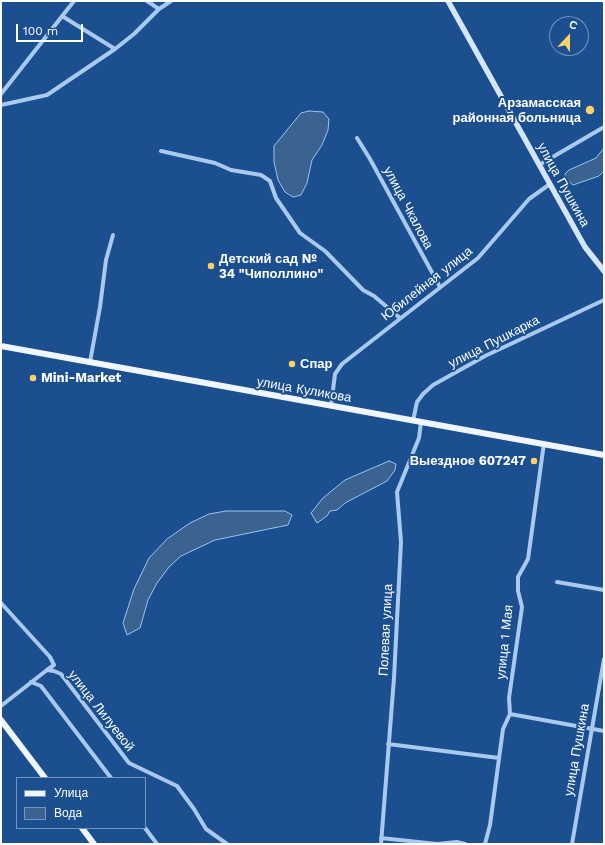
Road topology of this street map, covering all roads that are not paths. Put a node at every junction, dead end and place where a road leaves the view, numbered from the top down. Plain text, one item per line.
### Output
1 (74, 1) edge
2 (147, 1) edge
3 (171, 1) edge
4 (448, 1) edge
5 (159, 9) junction
6 (62, 16) junction
7 (115, 49) junction
8 (1, 94) edge
9 (1, 105) edge
10 (604, 127) edge
11 (357, 138) dead end
12 (161, 151) dead end
13 (539, 164) junction
14 (550, 184) junction
15 (113, 235) dead end
16 (604, 271) edge
17 (440, 287) junction
18 (604, 300) edge
19 (400, 318) junction
20 (1, 346) edge
21 (90, 362) junction
22 (331, 406) junction
23 (413, 421) junction
24 (421, 422) junction
25 (544, 443) junction
26 (604, 455) edge
27 (557, 582) dead end
28 (604, 590) edge
29 (1, 603) edge
30 (604, 659) edge
31 (47, 670) junction
32 (32, 682) junction
33 (1, 706) edge
34 (510, 714) junction
35 (1, 720) edge
36 (592, 729) junction
37 (604, 731) edge
38 (388, 744) junction
39 (499, 758) junction
40 (44, 777) edge
41 (110, 777) edge
42 (83, 829) edge
43 (146, 829) edge
44 (381, 838) junction
45 (94, 844) edge
46 (157, 844) edge
47 (227, 844) edge
48 (381, 844) edge
49 (437, 844) edge
50 (465, 844) edge
51 (485, 844) edge
52 (572, 844) edge

1 - 6 street
2 - 5 street
3 - 5 street
4 - 13 street, улица Пушкина
5 - 7 street
6 - 7 street
6 - 8 street
7 - 9 street
10 - 13 street
11 - 17 street, улица Чкалова
12 - 19 street
13 - 14 street, улица Пушкина
14 - 16 street, улица Пушкина
14 - 17 street, Юбилейная улица
15 - 21 street
17 - 19 street, Юбилейная улица
18 - 23 street, улица Пушкарка
19 - 22 street, Юбилейная улица
20 - 21 main road, улица Куликова
21 - 22 main road, улица Куликова
22 - 23 main road, улица Куликова
23 - 24 main road, улица Куликова
24 - 25 main road, улица Куликова
24 - 38 street, Полевая улица
25 - 26 main road, улица Куликова
25 - 34 street, улица 1 Мая
27 - 28 street
29 - 31 street, улица Лилуевой
30 - 36 street, улица Пушкина
31 - 32 street, улица Лилуевой
31 - 47 street, улица Лилуевой
32 - 33 street, улица Лилуевой
32 - 41 street
34 - 36 street
34 - 39 street, улица 1 Мая
35 - 40 main road
36 - 37 street
36 - 52 street, улица Пушкина
38 - 39 street
38 - 44 street, Полевая улица
39 - 51 street, улица 1 Мая
42 - 45 main road
43 - 46 street
44 - 48 street, Полевая улица
44 - 49 street
49 - 50 street

